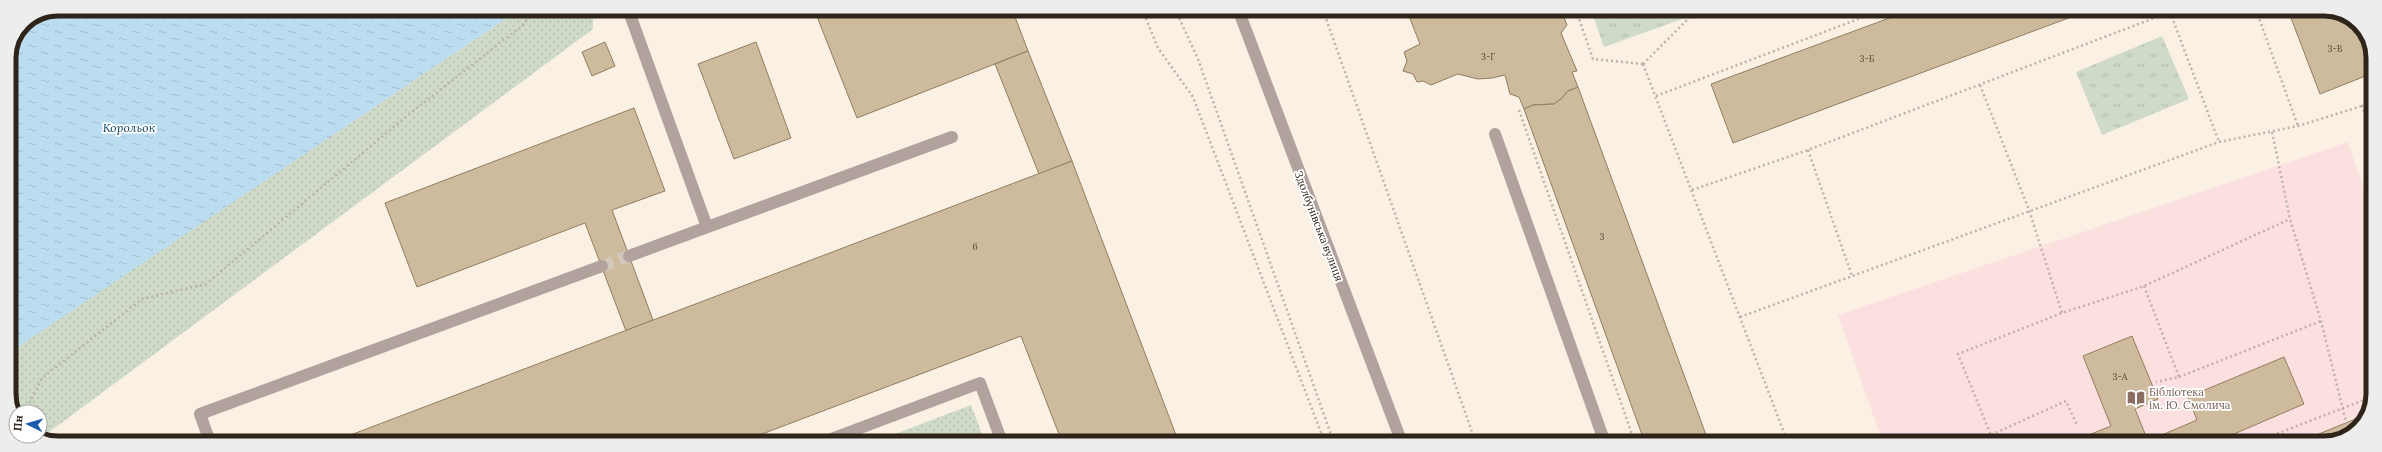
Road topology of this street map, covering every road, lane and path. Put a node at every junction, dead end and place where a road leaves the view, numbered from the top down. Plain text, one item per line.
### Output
1 (530, 16) edge
2 (631, 16) edge
3 (1145, 16) edge
4 (1178, 16) edge
5 (1240, 16) edge
6 (1325, 16) edge
7 (1578, 16) edge
8 (1691, 16) edge
9 (1866, 16) edge
10 (2160, 16) edge
11 (2172, 16) edge
12 (2258, 16) edge
13 (1643, 64) junction
14 (1980, 85) junction
15 (1656, 96) junction
16 (2366, 105) edge
17 (2362, 106) junction
18 (1519, 110) dead end
19 (2366, 118) edge
20 (2298, 126) junction
21 (2272, 132) junction
22 (1495, 134) dead end
23 (952, 137) dead end
24 (2219, 142) junction
25 (1808, 150) junction
26 (1692, 190) junction
27 (2029, 210) junction
28 (2290, 219) junction
29 (707, 227) junction
30 (629, 256) tunnel mouth
31 (602, 266) tunnel mouth
32 (1852, 276) junction
33 (2144, 286) junction
34 (2062, 313) junction
35 (1740, 317) junction
36 (2321, 321) junction
37 (2179, 377) junction
38 (2156, 382) dead end
39 (2365, 400) edge
40 (28, 404) edge
41 (2342, 409) junction
42 (2077, 425) dead end
43 (2347, 429) edge
44 (1991, 435) joint
45 (208, 436) edge
46 (839, 436) edge
47 (1000, 436) edge
48 (1322, 436) edge
49 (1332, 436) edge
50 (1399, 436) edge
51 (1474, 436) edge
52 (1603, 436) edge
53 (1633, 436) edge
54 (1785, 436) edge
55 (2271, 436) edge

1 - 40 path
2 - 29 street
3 - 48 path
4 - 49 path
5 - 50 street, Здолбунівська вулиця
6 - 51 path
7 - 13 path
8 - 13 path
9 - 15 path
10 - 14 path
11 - 24 path
12 - 20 path
13 - 15 path
14 - 25 path
14 - 27 path
15 - 26 path
16 - 17 path
17 - 19 path
17 - 20 path
18 - 53 path
20 - 21 path
21 - 24 path
21 - 28 path
22 - 52 street
23 - 29 street
24 - 27 path
25 - 26 path
25 - 32 path
26 - 35 path
27 - 32 path
27 - 34 path
28 - 33 path
28 - 36 path
29 - 30 street
31 - 45 street
32 - 35 path
33 - 34 path
33 - 37 path
34 - 44 path
35 - 54 path
36 - 37 path
36 - 41 path
37 - 38 path
39 - 41 path
41 - 43 path
41 - 55 path
42 - 44 path
46 - 47 street

